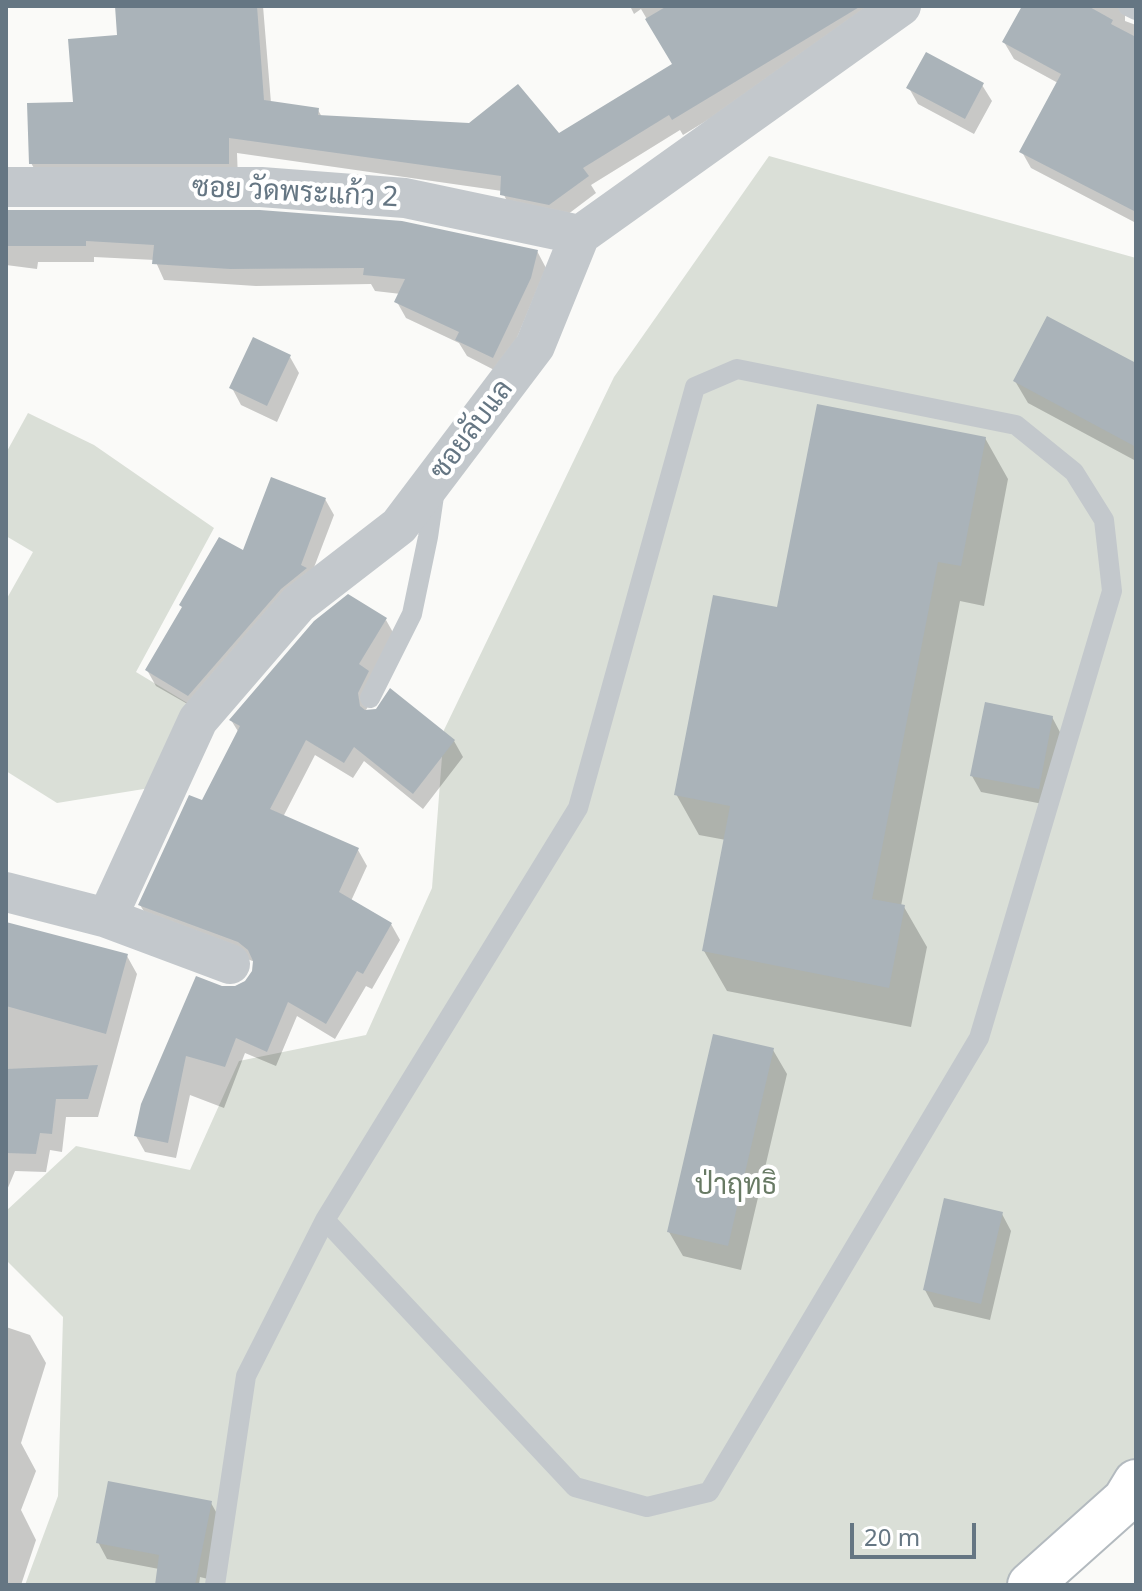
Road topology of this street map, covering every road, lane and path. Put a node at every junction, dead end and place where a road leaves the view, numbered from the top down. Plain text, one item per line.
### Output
1 (901, 6) edge
2 (1128, 6) edge
3 (1136, 10) edge
4 (6, 187) edge
5 (580, 235) junction
6 (436, 477) junction
7 (370, 698) dead end
8 (6, 892) edge
9 (107, 918) junction
10 (230, 964) dead end
11 (325, 1220) junction
12 (1132, 1496) edge
13 (215, 1585) edge
14 (1030, 1585) edge

1 - 5 street
2 - 3 lane
4 - 5 street, ซอย วัดพระแก้ว 2
5 - 6 street, ซอยลับแล
6 - 7 lane
6 - 9 street, ซอยลับแล
8 - 9 street
9 - 10 street
11 - 11 lane
11 - 13 lane
12 - 14 street

